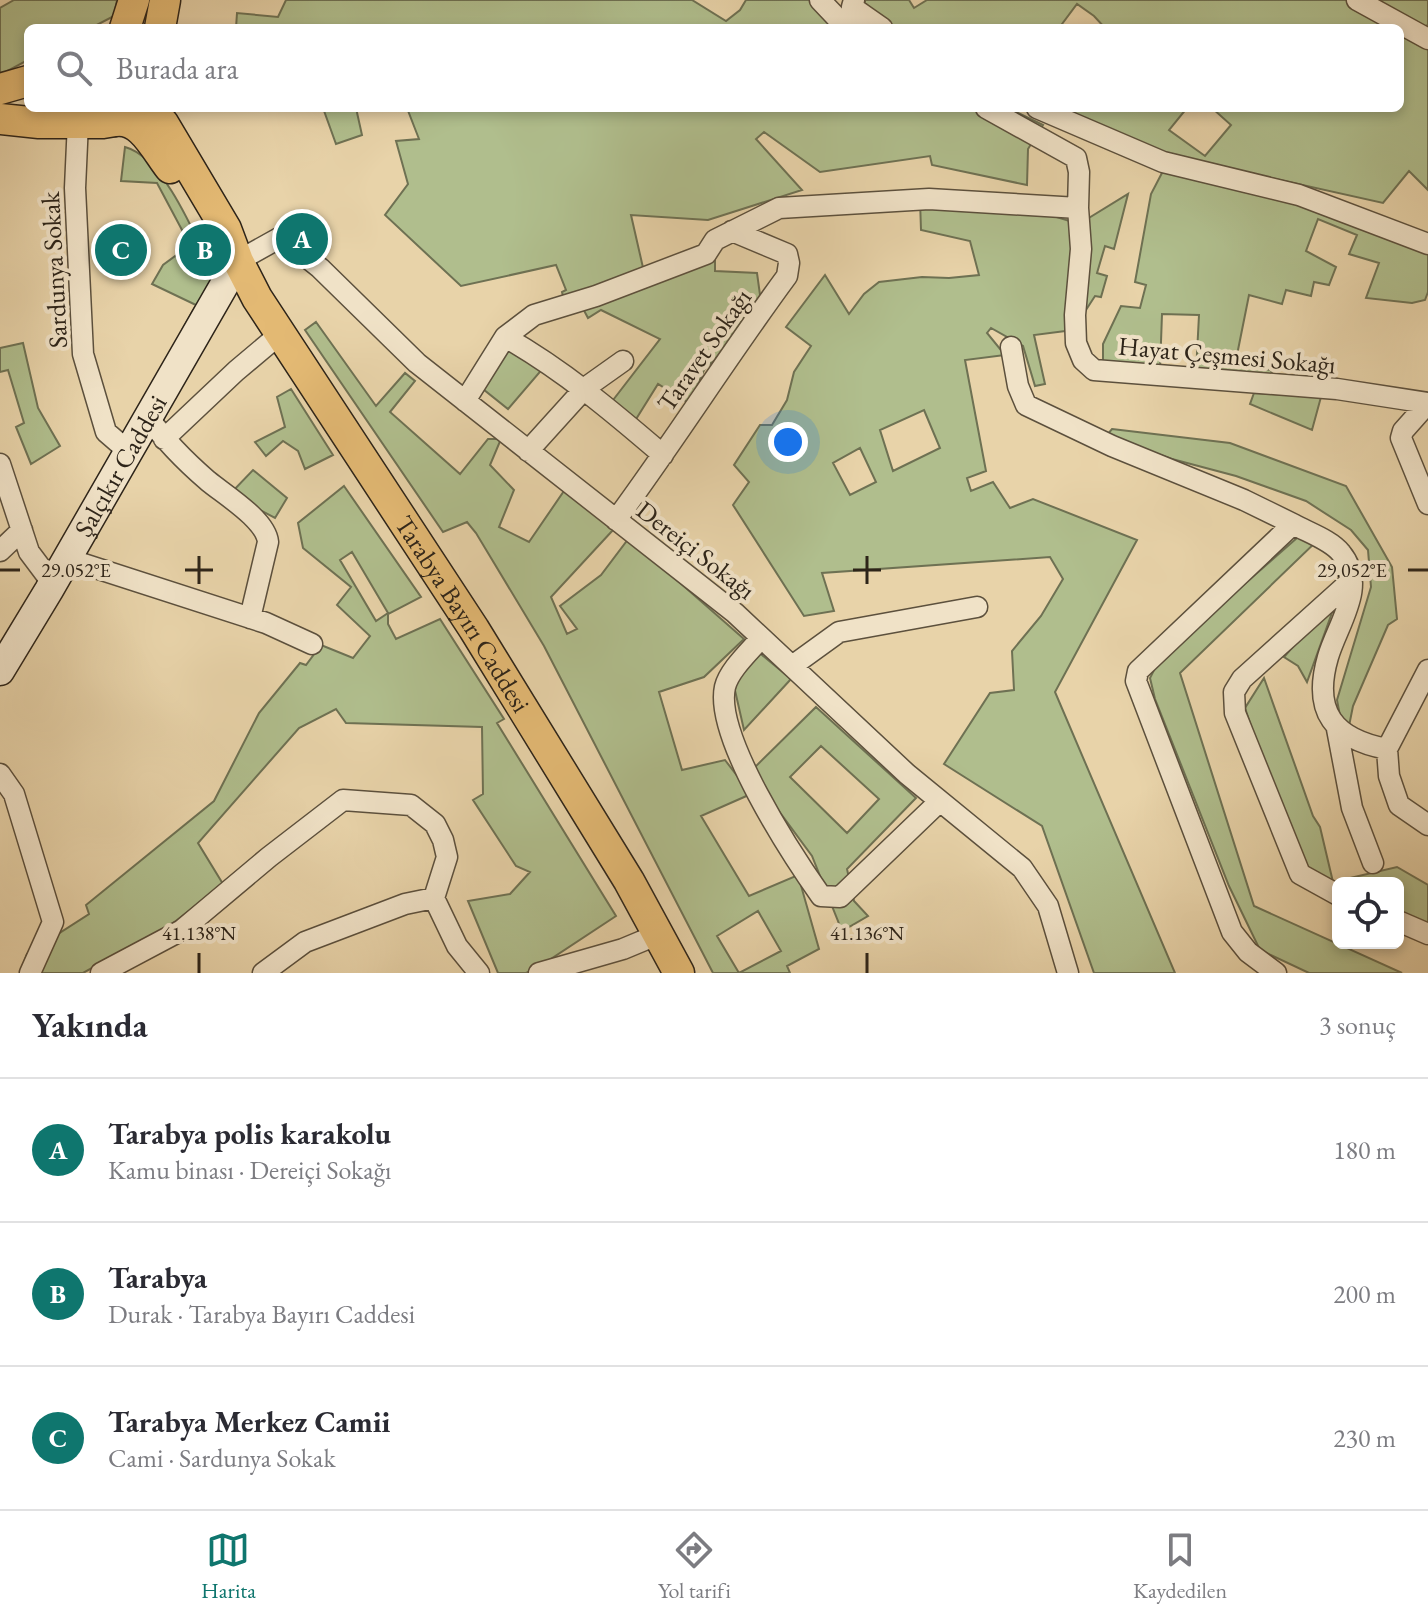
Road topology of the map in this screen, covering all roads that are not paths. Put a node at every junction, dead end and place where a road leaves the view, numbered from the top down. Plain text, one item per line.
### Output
1 (134, 0) edge
2 (165, 0) edge
3 (820, 0) edge
4 (854, 0) edge
5 (1357, 0) edge
6 (126, 24) edge
7 (161, 24) edge
8 (845, 24) edge
9 (876, 24) edge
10 (1401, 24) edge
11 (1404, 26) edge
12 (1428, 39) edge
13 (24, 82) edge
14 (0, 89) edge
15 (153, 112) edge
16 (993, 112) edge
17 (1046, 112) edge
18 (97, 116) edge
19 (0, 119) edge
20 (1078, 208) junction
21 (732, 231) junction
22 (1428, 244) edge
23 (238, 261) junction
24 (280, 334) junction
25 (505, 337) junction
26 (1011, 347) dead end
27 (623, 361) dead end
28 (585, 388) junction
29 (465, 401) junction
30 (1428, 403) edge
31 (156, 428) junction
32 (128, 451) junction
33 (528, 451) junction
34 (663, 455) junction
35 (0, 464) edge
36 (1428, 504) edge
37 (616, 520) junction
38 (1293, 524) junction
39 (22, 530) junction
40 (0, 551) edge
41 (68, 559) junction
42 (1352, 580) junction
43 (53, 584) junction
44 (977, 607) dead end
45 (250, 618) junction
46 (761, 638) junction
47 (312, 644) dead end
48 (792, 666) junction
49 (1428, 670) edge
50 (0, 671) edge
51 (1337, 729) junction
52 (1387, 749) junction
53 (0, 774) edge
54 (940, 801) junction
55 (1428, 825) edge
56 (1373, 863) dead end
57 (1332, 892) edge
58 (434, 898) junction
59 (1404, 924) edge
60 (659, 934) junction
61 (1428, 934) edge
62 (30, 973) edge
63 (101, 973) edge
64 (263, 973) edge
65 (479, 973) edge
66 (539, 973) edge
67 (679, 973) edge
68 (1068, 973) edge
69 (1276, 973) edge

1 - 6 main road
2 - 7 main road
3 - 8 street
4 - 9 street
5 - 10 street
11 - 12 street
13 - 14 main road
15 - 23 main road, Tarabya Bayırı Caddesi
16 - 20 street
17 - 22 street
18 - 19 main road
18 - 23 main road, Tarabya Bayırı Caddesi
18 - 32 street, Sardunya Sokak
20 - 21 street
20 - 30 street, Hayat Çeşmesi Sokağı
21 - 25 street
21 - 34 street, Taravet Sokağı
23 - 24 main road, Tarabya Bayırı Caddesi
23 - 29 street, Dereiçi Sokağı
23 - 31 main road, Şalçıkır Caddesi
24 - 31 street
24 - 60 main road, Tarabya Bayırı Caddesi
25 - 28 street
25 - 29 street
26 - 38 street
27 - 28 street
28 - 33 street
28 - 34 street
29 - 33 street, Dereiçi Sokağı
30 - 36 street
31 - 32 main road, Şalçıkır Caddesi
31 - 45 street
32 - 41 main road, Şalçıkır Caddesi
33 - 37 street, Dereiçi Sokağı
34 - 37 street, Taravet Sokağı
35 - 39 street
37 - 46 street, Dereiçi Sokağı
38 - 42 street
38 - 69 street
39 - 40 street
39 - 43 street
41 - 43 main road, Şalçıkır Caddesi
41 - 45 street
42 - 51 street
42 - 57 street
43 - 50 main road, Şalçıkır Caddesi
44 - 48 street
45 - 47 street
46 - 48 street, Dereiçi Sokağı
46 - 54 street
48 - 54 street, Dereiçi Sokağı
49 - 52 street
51 - 52 street
51 - 56 street
52 - 55 street
53 - 62 street
54 - 68 street, Dereiçi Sokağı
58 - 63 street
58 - 64 street
58 - 65 street
59 - 61 street
60 - 66 street
60 - 67 main road, Tarabya Bayırı Caddesi

